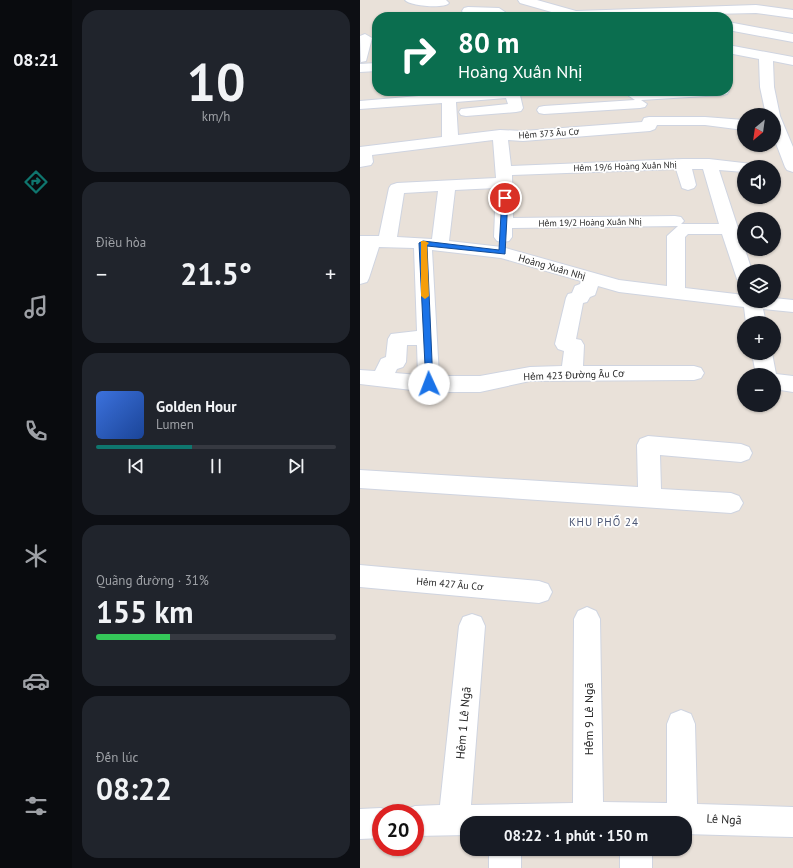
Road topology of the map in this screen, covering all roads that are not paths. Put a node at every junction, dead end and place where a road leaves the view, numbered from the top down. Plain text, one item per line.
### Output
1 (411, 0) edge
2 (506, 0) edge
3 (524, 0) edge
4 (639, 0) edge
5 (443, 3) dead end
6 (688, 5) edge
7 (762, 9) junction
8 (468, 11) dead end
9 (476, 12) edge
10 (500, 12) edge
11 (564, 12) edge
12 (645, 12) joint
13 (791, 13) edge
14 (733, 27) edge
15 (748, 29) junction
16 (367, 37) edge
17 (793, 38) edge
18 (733, 50) edge
19 (766, 57) junction
20 (360, 58) edge
21 (793, 61) edge
22 (372, 67) edge
23 (360, 68) edge
24 (513, 96) edge
25 (650, 96) edge
26 (636, 97) edge
27 (449, 101) edge
28 (360, 105) edge
29 (772, 108) edge
30 (544, 110) dead end
31 (649, 121) junction
32 (737, 125) edge
33 (500, 135) junction
34 (450, 142) junction
35 (781, 143) edge
36 (524, 148) junction
37 (360, 162) edge
38 (683, 164) junction
39 (709, 164) junction
40 (737, 166) edge
41 (789, 169) edge
42 (504, 171) junction
43 (688, 185) dead end
44 (447, 186) junction
45 (675, 221) dead end
46 (505, 223) junction
47 (730, 229) junction
48 (373, 241) edge
49 (431, 244) junction
50 (502, 253) junction
51 (741, 264) edge
52 (360, 278) edge
53 (591, 278) junction
54 (676, 293) junction
55 (737, 300) edge
56 (781, 305) edge
57 (793, 306) edge
58 (427, 337) junction
59 (572, 373) junction
60 (694, 373) dead end
61 (360, 377) edge
62 (383, 379) junction
63 (781, 382) edge
64 (429, 384) junction
65 (793, 384) edge
66 (741, 453) dead end
67 (360, 479) edge
68 (650, 497) junction
69 (731, 503) dead end
70 (360, 576) edge
71 (540, 592) dead end
72 (587, 619) dead end
73 (472, 626) dead end
74 (681, 724) dead end
75 (588, 816) edge
76 (682, 816) edge
77 (692, 817) edge
78 (454, 819) junction
79 (460, 819) edge
80 (424, 821) edge
81 (793, 822) edge
82 (372, 823) edge
83 (360, 824) edge
84 (505, 856) edge
85 (636, 856) edge
86 (505, 868) edge
87 (636, 868) edge

1 - 5 street
2 - 10 street
3 - 11 street
4 - 12 street
6 - 7 street
6 - 12 street
7 - 13 street
7 - 15 street
8 - 9 street
14 - 15 street
15 - 17 street
16 - 20 street
18 - 19 street
19 - 21 street
19 - 29 street
22 - 23 street
24 - 27 street
25 - 26 street
26 - 30 street
26 - 31 street
27 - 28 street
27 - 34 street
31 - 32 street, Hẻm 373 Âu Cơ
31 - 36 street, Hẻm 373 Âu Cơ
33 - 34 street, Hẻm 373 Âu Cơ
33 - 36 street, Hẻm 373 Âu Cơ
33 - 42 street
34 - 37 street, Hẻm 373 Âu Cơ
35 - 41 street
36 - 42 street
38 - 39 street, Hẻm 19/6 Hoàng Xuân Nhị
38 - 42 street, Hẻm 19/6 Hoàng Xuân Nhị
38 - 43 street
39 - 40 street, Hẻm 19/6 Hoàng Xuân Nhị
39 - 47 street
42 - 44 street
42 - 46 street
44 - 48 street
44 - 49 street
45 - 46 street, Hẻm 19/2 Hoàng Xuân Nhị
46 - 50 street
47 - 51 street
47 - 54 street
48 - 49 street, Hoàng Xuân Nhị
48 - 52 street
49 - 50 street, Hoàng Xuân Nhị
49 - 58 street
50 - 53 street, Hoàng Xuân Nhị
53 - 54 street, Hoàng Xuân Nhị
53 - 59 street
54 - 55 street, Hoàng Xuân Nhị
56 - 57 street, Hoàng Xuân Nhị
58 - 62 street
58 - 64 street
59 - 60 street, Hẻm 423 Đường Âu Cơ
59 - 64 street, Hẻm 423 Đường Âu Cơ
61 - 62 street, Hẻm 423 Đường Âu Cơ
62 - 64 street, Hẻm 423 Đường Âu Cơ
63 - 65 street
66 - 68 street
67 - 68 street
68 - 69 street
70 - 71 street, Hẻm 427 Âu Cơ
72 - 75 street, Hẻm 9 Lê Ngã
73 - 78 street, Hẻm 1 Lê Ngã
74 - 76 street
77 - 81 street, Lê Ngã
78 - 79 street, Lê Ngã
78 - 80 street, Lê Ngã
82 - 83 street
84 - 86 street
85 - 87 street

